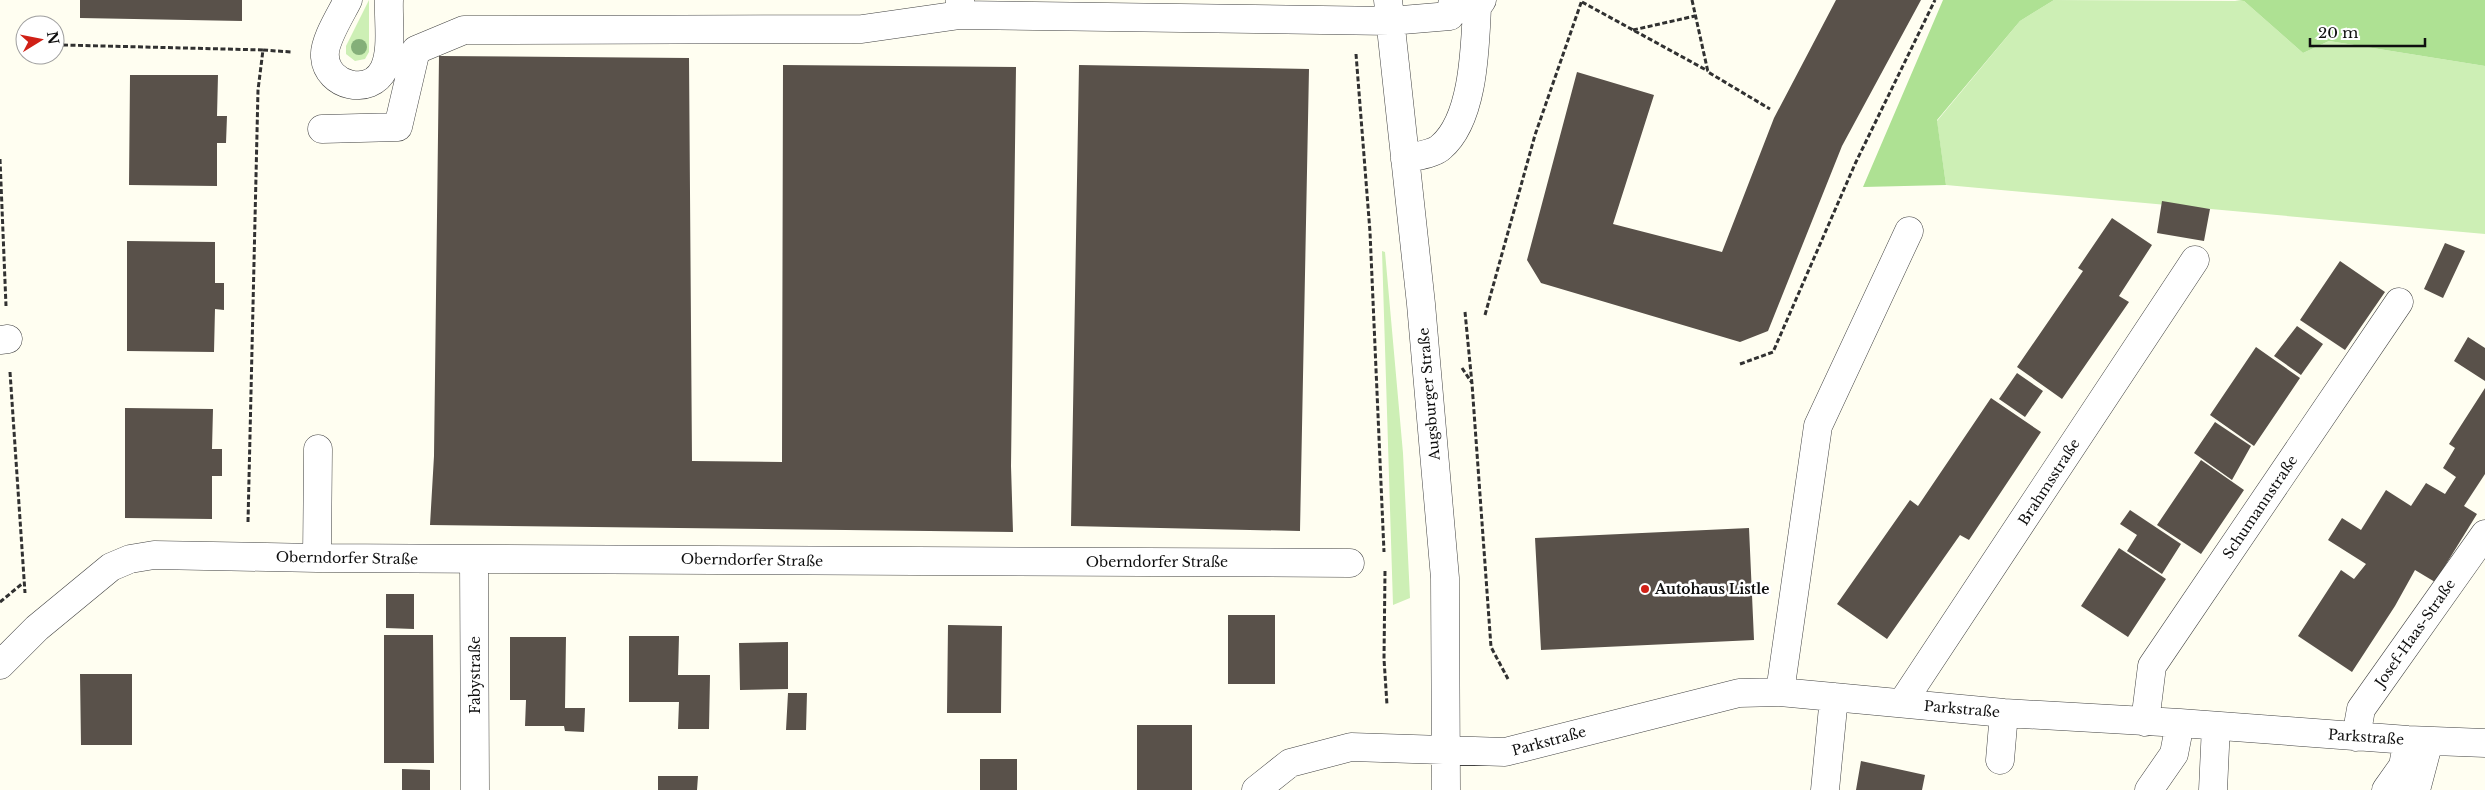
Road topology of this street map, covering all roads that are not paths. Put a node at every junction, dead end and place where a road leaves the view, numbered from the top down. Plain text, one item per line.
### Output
1 (348, 0) edge
2 (389, 0) edge
3 (1468, 5) edge
4 (960, 7) edge
5 (1389, 11) edge
6 (416, 50) junction
7 (388, 52) junction
8 (322, 129) dead end
9 (1405, 159) junction
10 (1909, 231) dead end
11 (2195, 260) dead end
12 (2399, 302) dead end
13 (318, 449) dead end
14 (2485, 534) edge
15 (317, 558) junction
16 (474, 559) junction
17 (1350, 563) dead end
18 (0, 665) edge
19 (1780, 692) junction
20 (1834, 697) junction
21 (1902, 703) junction
22 (2004, 713) junction
23 (2145, 722) junction
24 (2180, 723) junction
25 (2216, 726) junction
26 (2356, 737) junction
27 (2419, 740) junction
28 (2485, 743) edge
29 (1446, 750) junction
30 (2000, 760) dead end
31 (1819, 775) edge
32 (475, 790) edge
33 (1256, 790) edge
34 (1446, 790) edge
35 (2149, 790) edge
36 (2213, 790) edge
37 (2386, 790) edge
38 (2416, 790) edge

1 - 7 street
2 - 7 street
3 - 5 street
3 - 9 street
4 - 5 street
4 - 6 street
5 - 9 street, Augsburger Straße
6 - 7 street
6 - 8 street
9 - 29 street, Augsburger Straße
10 - 19 street
11 - 21 street, Brahmsstraße
12 - 23 street, Schumannstraße
13 - 15 street
14 - 26 street, Josef-Haas-Straße
15 - 16 street, Oberndorfer Straße
15 - 18 street, Oberndorfer Straße
16 - 17 street, Oberndorfer Straße
16 - 32 street, Fabystraße
19 - 20 street, Parkstraße
19 - 29 street, Parkstraße
20 - 21 street, Parkstraße
20 - 31 street
21 - 22 street, Parkstraße
22 - 23 street, Parkstraße
22 - 30 street
23 - 24 street, Parkstraße
24 - 25 street, Parkstraße
24 - 35 street
25 - 26 street, Parkstraße
25 - 36 street
26 - 27 street, Parkstraße
27 - 28 street, Parkstraße
27 - 37 street
27 - 38 street
29 - 33 street, Parkstraße
29 - 34 street, Augsburger Straße

